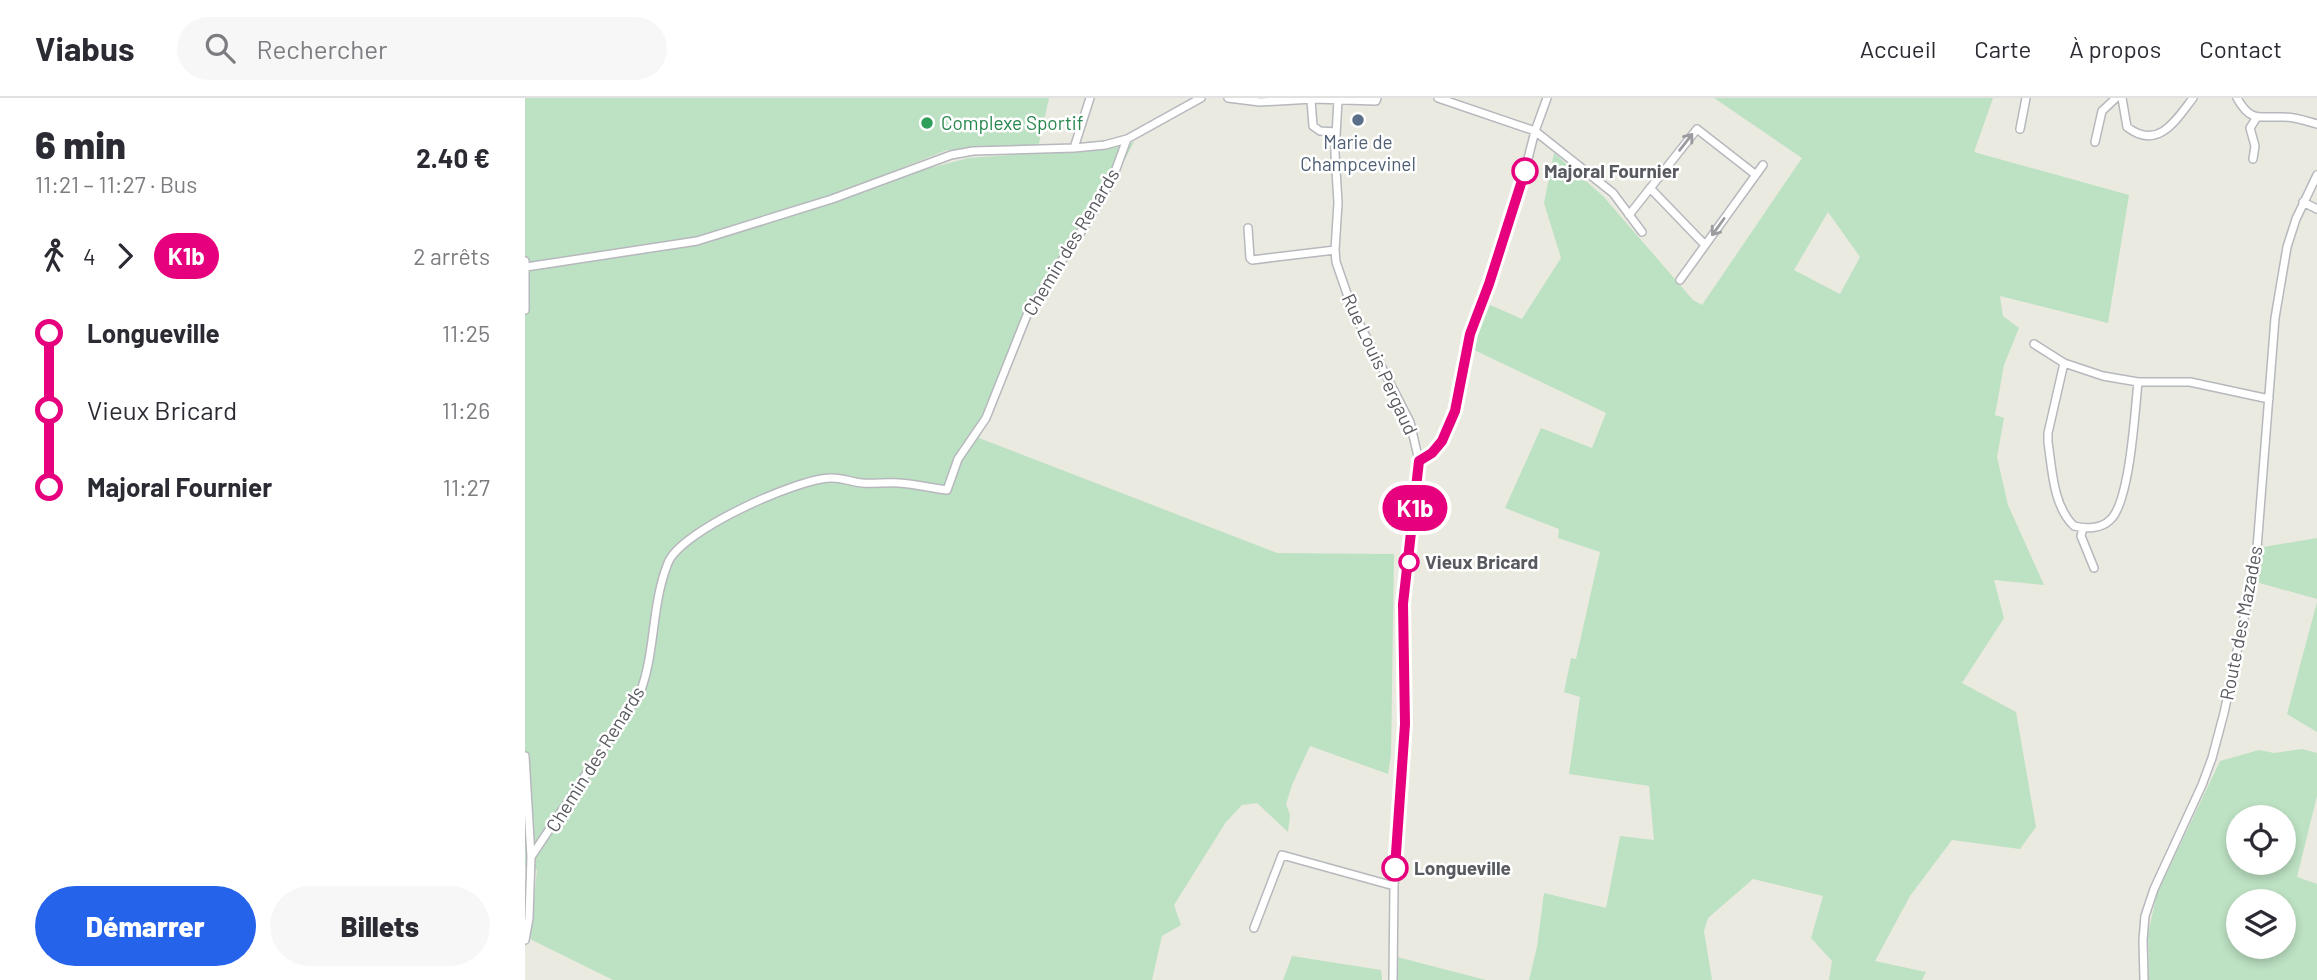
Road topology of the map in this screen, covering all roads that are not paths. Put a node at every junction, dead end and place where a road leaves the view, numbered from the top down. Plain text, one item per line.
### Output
1 (1090, 98) edge
2 (1201, 98) edge
3 (1228, 98) edge
4 (1377, 98) edge
5 (1438, 98) edge
6 (1548, 98) edge
7 (2027, 98) edge
8 (2116, 98) edge
9 (2122, 98) edge
10 (2193, 98) edge
11 (2237, 98) edge
12 (1311, 100) edge
13 (1335, 100) edge
14 (2257, 117) junction
15 (2317, 124) edge
16 (2020, 129) dead end
17 (1535, 131) junction
18 (1336, 132) junction
19 (1127, 139) junction
20 (2095, 142) dead end
21 (1074, 148) junction
22 (2253, 159) dead end
23 (1763, 165) dead end
24 (1756, 175) junction
25 (2317, 175) edge
26 (1650, 188) junction
27 (2303, 202) junction
28 (2317, 209) edge
29 (1629, 215) junction
30 (1248, 228) dead end
31 (1642, 232) dead end
32 (1705, 245) junction
33 (1335, 250) junction
34 (525, 261) edge
35 (526, 267) edge
36 (1680, 280) dead end
37 (525, 310) edge
38 (2034, 344) dead end
39 (2064, 363) junction
40 (2138, 382) junction
41 (2269, 399) junction
42 (1419, 461) junction
43 (2083, 528) junction
44 (2094, 568) dead end
45 (525, 756) edge
46 (531, 858) junction
47 (1394, 886) junction
48 (1254, 928) dead end
49 (525, 940) edge
50 (1394, 980) edge
51 (2144, 980) edge

1 - 21 street
2 - 19 street
3 - 12 street
4 - 13 street
5 - 17 street
6 - 17 street
7 - 16 street
8 - 20 street
9 - 10 street
11 - 14 street
12 - 13 street
12 - 18 street
13 - 18 street, Rue Louis Pergaud
14 - 15 street
14 - 22 street
17 - 29 street
17 - 42 street
18 - 33 street, Rue Louis Pergaud
19 - 21 street
19 - 46 street, Chemin des Renards
21 - 35 street
23 - 24 street
26 -> 24 street
24 -> 32 street
25 - 27 street, Route des Mazades
26 - 29 street
26 - 32 street
27 - 28 street
27 - 41 street, Route des Mazades
29 - 31 street
30 - 33 street
32 - 36 street
33 - 42 street, Rue Louis Pergaud
34 - 35 street
35 - 37 street
38 - 39 street
39 - 40 street
39 - 43 street
40 - 41 street
40 - 43 street
41 - 51 street, Route des Mazades
42 - 47 street, Rue Louis Pergaud
43 - 44 street
45 - 46 street
46 - 49 street
47 - 48 street
47 - 50 street, Rue Louis Pergaud

